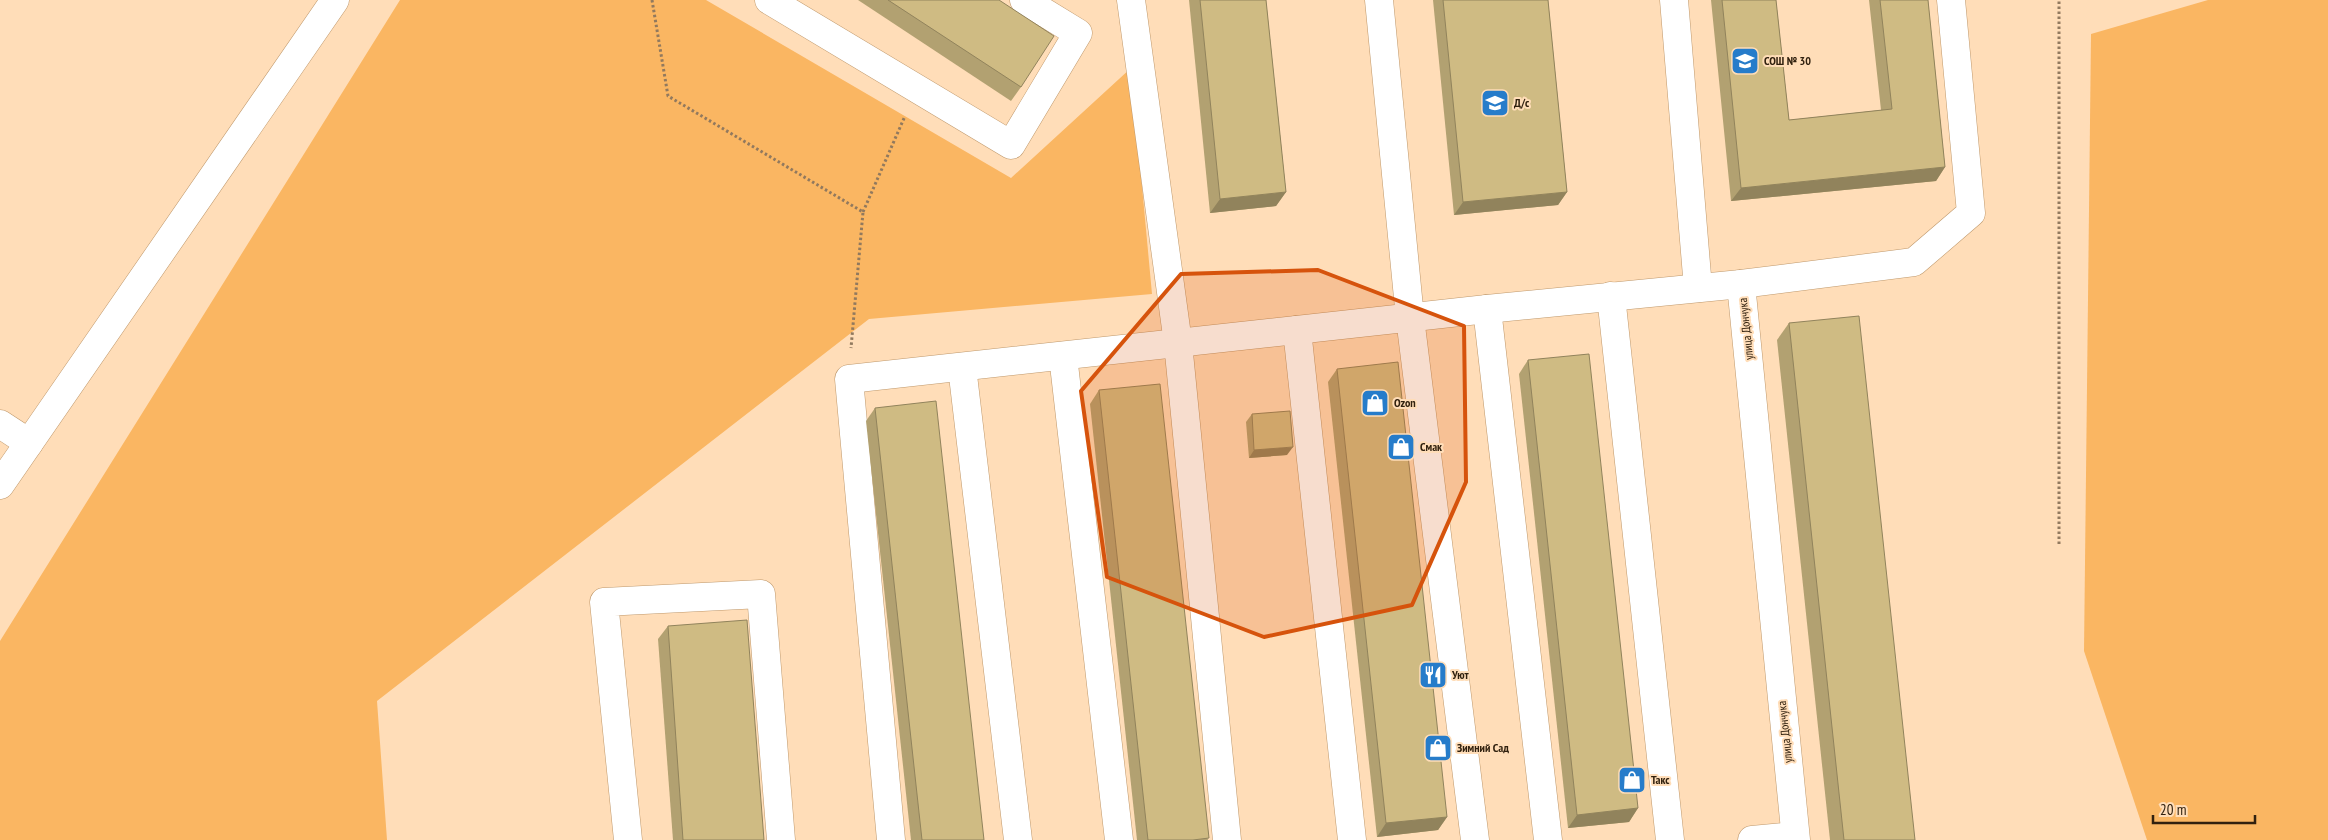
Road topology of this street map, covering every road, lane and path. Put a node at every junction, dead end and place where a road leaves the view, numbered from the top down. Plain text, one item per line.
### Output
1 (335, 0) edge
2 (652, 0) edge
3 (769, 0) edge
4 (1024, 0) edge
5 (1131, 0) edge
6 (1378, 0) edge
7 (1674, 0) edge
8 (1951, 0) edge
9 (2059, 0) edge
10 (917, 88) junction
11 (862, 212) junction
12 (1741, 284) junction
13 (1698, 288) junction
14 (1612, 296) junction
15 (1487, 309) junction
16 (1410, 318) junction
17 (1297, 330) junction
18 (1178, 343) junction
19 (1063, 356) junction
20 (962, 367) junction
21 (849, 379) junction
22 (0, 424) edge
23 (29, 443) junction
24 (0, 485) edge
25 (2059, 544) dead end
26 (1796, 838) edge
27 (628, 840) edge
28 (781, 840) edge
29 (891, 840) edge
30 (1018, 840) edge
31 (1119, 840) edge
32 (1227, 840) edge
33 (1352, 840) edge
34 (1475, 840) edge
35 (1548, 840) edge
36 (1670, 840) edge
37 (1752, 840) edge

1 - 23 street
2 - 11 path
3 - 10 street
4 - 10 street
5 - 18 street
6 - 16 street
7 - 13 street
8 - 12 street, улица Дончука
9 - 25 path
10 - 11 path
11 - 21 path
12 - 13 street
12 - 26 street, улица Дончука
13 - 14 street
14 - 15 street
14 - 36 street
15 - 16 street
15 - 35 street
16 - 17 street
16 - 34 street
17 - 18 street
17 - 33 street
18 - 19 street
18 - 32 street
19 - 20 street
19 - 31 street
20 - 21 street
20 - 30 street
21 - 29 street
22 - 23 street
23 - 24 street
26 - 37 street
27 - 28 street

